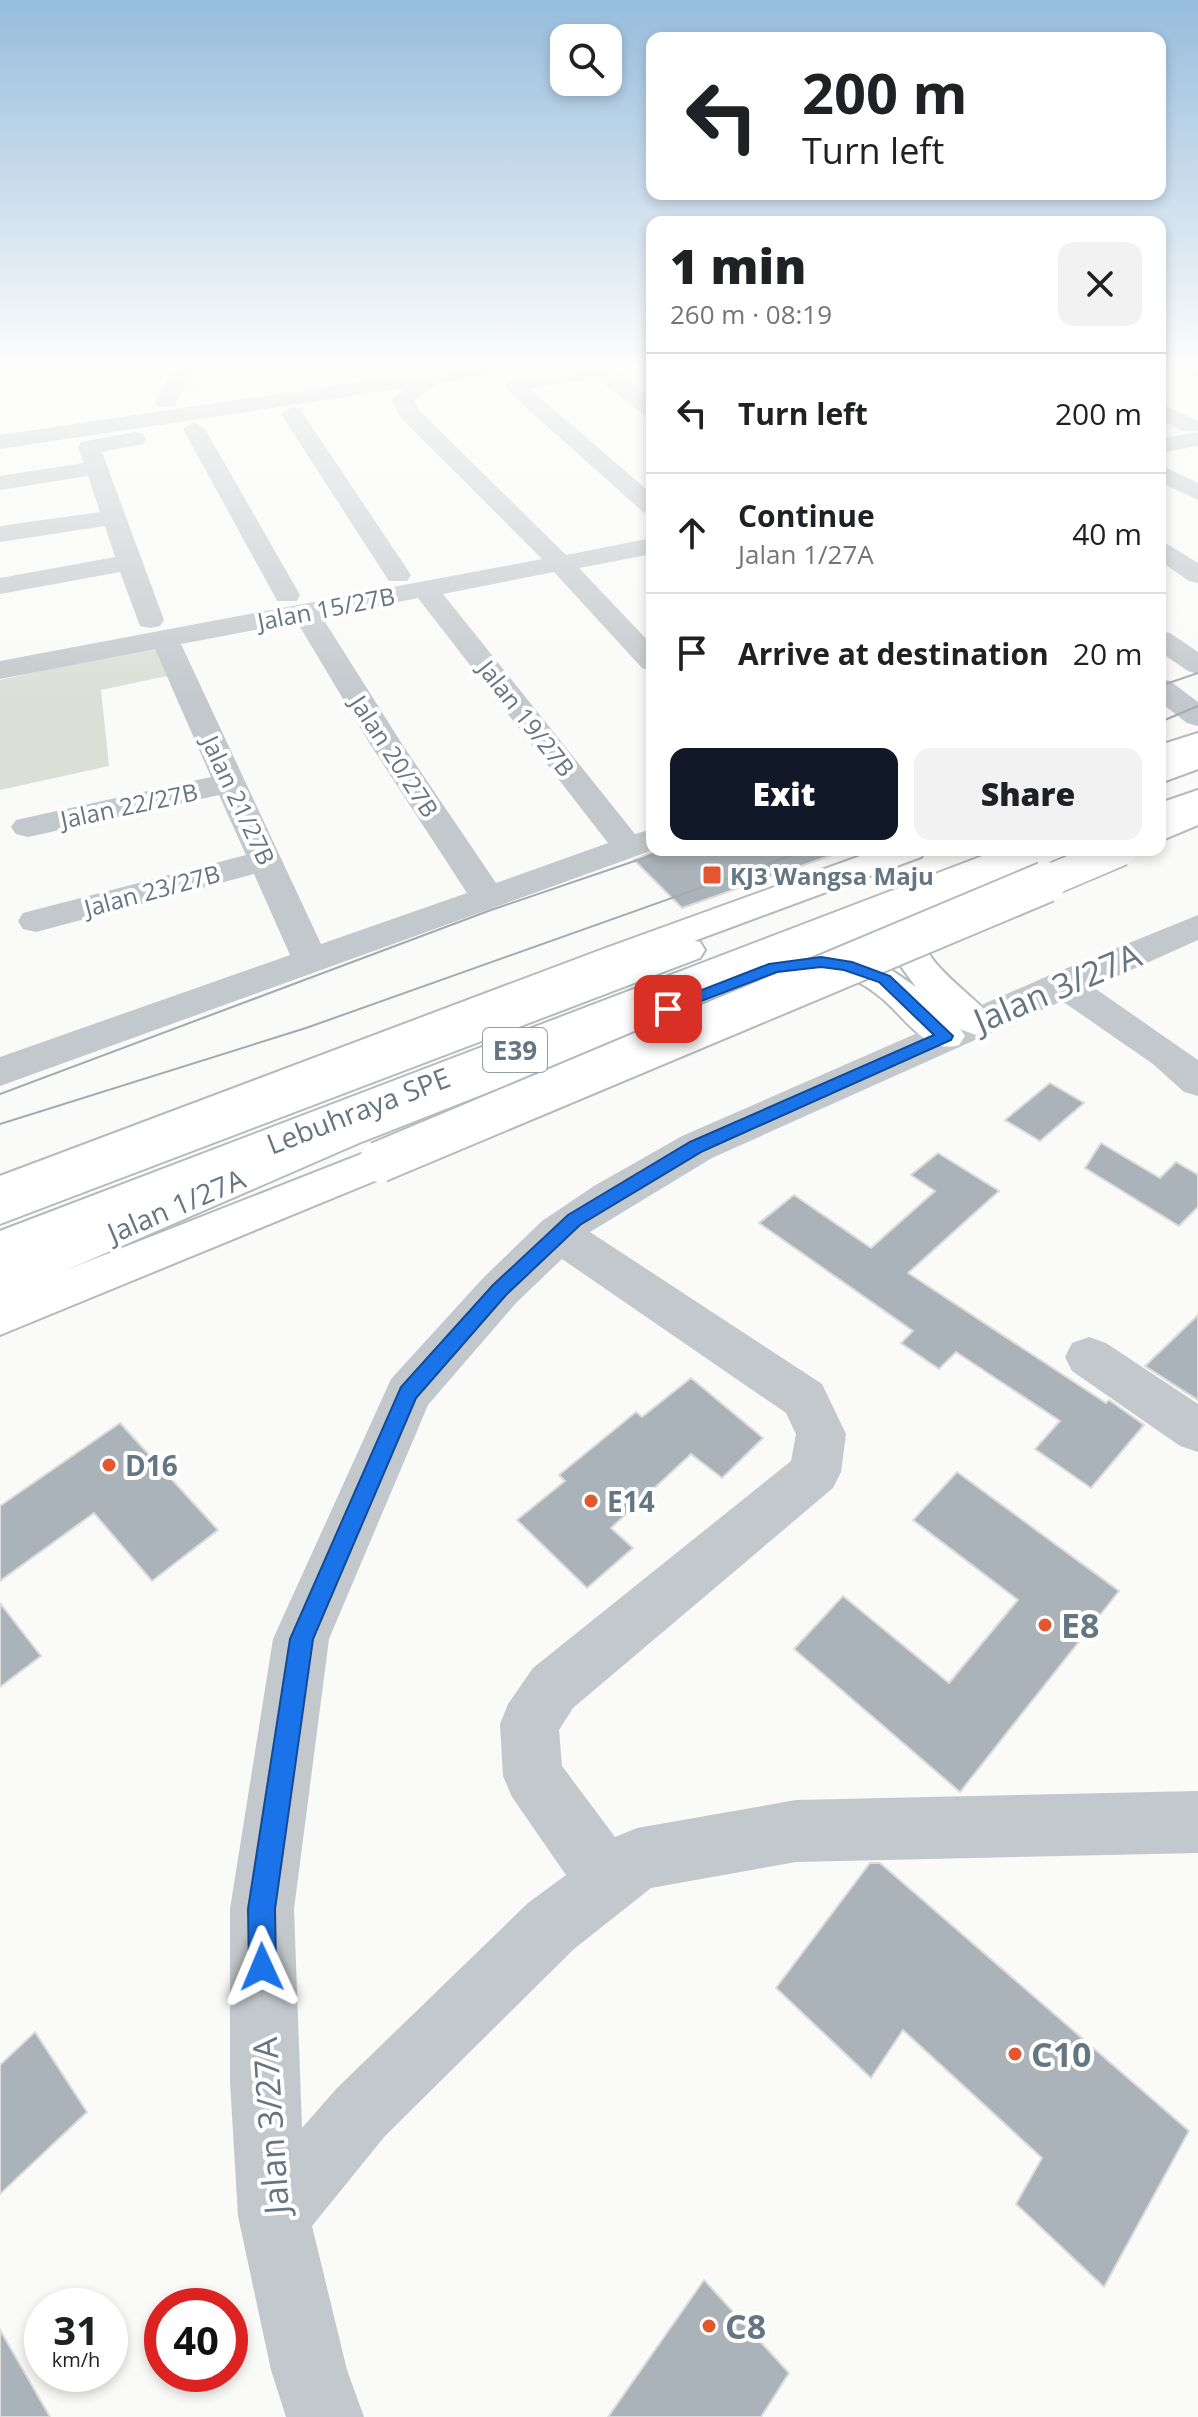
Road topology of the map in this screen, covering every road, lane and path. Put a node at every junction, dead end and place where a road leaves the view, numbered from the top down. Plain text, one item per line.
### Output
1 (19, 478) edge
2 (99, 478) edge
3 (223, 478) edge
4 (334, 478) edge
5 (468, 478) edge
6 (617, 478) edge
7 (1170, 478) edge
8 (0, 483) edge
9 (1198, 493) edge
10 (646, 502) edge
11 (112, 518) junction
12 (646, 530) edge
13 (0, 534) edge
14 (646, 547) edge
15 (1166, 554) edge
16 (553, 555) junction
17 (130, 562) junction
18 (398, 575) junction
19 (1198, 575) edge
20 (0, 586) edge
21 (425, 589) junction
22 (296, 603) junction
23 (158, 630) junction
24 (1166, 643) edge
25 (0, 648) edge
26 (646, 656) edge
27 (1198, 665) edge
28 (0, 670) edge
29 (1166, 692) edge
30 (1198, 717) edge
31 (1198, 727) edge
32 (1198, 742) edge
33 (1166, 750) edge
34 (1166, 752) edge
35 (1198, 758) edge
36 (1166, 771) edge
37 (229, 783) junction
38 (1198, 785) edge
39 (1166, 797) edge
40 (1198, 800) edge
41 (1166, 812) edge
42 (1198, 812) edge
43 (28, 827) dead end
44 (1166, 828) edge
45 (640, 843) edge
46 (893, 856) edge
47 (939, 856) edge
48 (1014, 856) edge
49 (1051, 856) edge
50 (1107, 856) edge
51 (267, 860) junction
52 (489, 899) junction
53 (924, 907) junction
54 (36, 921) dead end
55 (1198, 926) edge
56 (311, 962) junction
57 (774, 967) junction
58 (1063, 984) junction
59 (960, 1029) junction
60 (0, 1072) edge
61 (1198, 1082) edge
62 (0, 1193) edge
63 (0, 1206) edge
64 (558, 1233) junction
65 (0, 1249) edge
66 (0, 1281) edge
67 (0, 1316) edge
68 (1089, 1357) dead end
69 (1198, 1431) edge
70 (1198, 1822) edge
71 (608, 1881) junction
72 (274, 2216) junction
73 (325, 2417) edge

1 - 8 street
2 - 11 street, Jalan 21/27B
3 - 22 street, Jalan 20/27B
4 - 18 street
5 - 16 street
6 - 10 street
7 - 9 street
11 - 13 street
11 - 17 street, Jalan 21/27B
12 - 16 street, Jalan 15/27B
14 - 16 street, Jalan 15/27B
15 - 19 street
16 - 18 street, Jalan 15/27B
16 - 21 street, Jalan 15/27B
16 - 26 street
17 - 20 street
17 - 23 street, Jalan 21/27B
18 - 22 street, Jalan 15/27B
21 - 22 street, Jalan 15/27B
21 - 45 street, Jalan 19/27B
22 - 23 street, Jalan 15/27B
22 - 52 street, Jalan 20/27B
23 - 25 street, Jalan 15/27B
23 - 28 street, Jalan 15/27B
23 - 37 street, Jalan 21/27B
24 - 27 street
29 - 30 street
31 - 33 street
32 - 34 main road
35 - 36 main road
37 - 43 street, Jalan 22/27B
37 - 51 street, Jalan 21/27B
38 - 39 main road
40 - 41 main road
42 - 44 main road
45 - 52 street
46 - 62 main road
47 - 63 main road, Lebuhraya SPE / E39
48 - 65 main road, Lebuhraya SPE / E39
49 - 53 main road, Jalan 1/27A
50 - 67 main road, bridge
51 - 54 street, Jalan 23/27B
51 - 56 street, Jalan 21/27B
52 - 56 street
53 - 57 main road, Jalan 1/27A
53 - 59 main road
55 - 58 street, Jalan 3/27A
56 - 60 street
57 - 59 main road
57 - 66 main road, Jalan 1/27A
58 - 59 street, Jalan 3/27A
58 - 61 street
59 - 64 street, Jalan 3/27A
64 - 71 street
64 - 72 street, Jalan 3/27A
68 - 69 street
70 - 71 street
71 - 72 street
72 - 73 street, Jalan 3/27A

